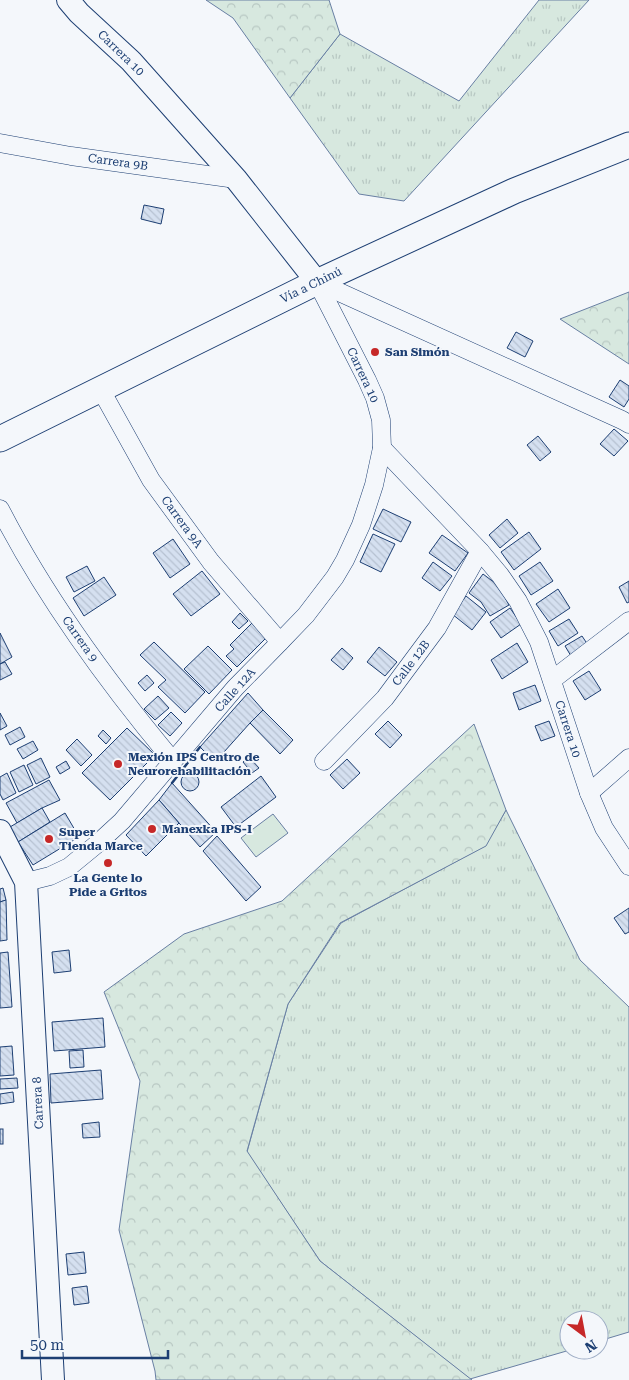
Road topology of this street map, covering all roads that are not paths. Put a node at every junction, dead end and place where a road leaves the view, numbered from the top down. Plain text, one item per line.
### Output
1 (68, 0) edge
2 (0, 143) edge
3 (629, 145) edge
4 (236, 179) junction
5 (317, 282) junction
6 (101, 390) junction
7 (629, 424) edge
8 (0, 439) edge
9 (382, 448) junction
10 (0, 509) edge
11 (480, 551) junction
12 (629, 621) edge
13 (280, 642) junction
14 (552, 680) junction
15 (629, 758) edge
16 (173, 761) junction
17 (324, 761) dead end
18 (588, 793) junction
19 (0, 831) edge
20 (629, 866) edge
21 (26, 882) junction
22 (53, 1380) edge

1 - 4 street, Carrera 10
2 - 4 street, Carrera 9B
3 - 5 main road, Vía a Chinú
4 - 5 street, Carrera 10
5 - 6 main road, Vía a Chinú
5 - 7 street
5 - 9 street, Carrera 10
6 - 8 main road, Vía a Chinú
6 - 13 street, Carrera 9A
9 - 11 street, Carrera 10
9 - 13 street, Calle 12A
10 - 16 street, Carrera 9
11 - 14 street, Carrera 10
11 - 17 street, Calle 12B
12 - 14 street
13 - 16 street, Calle 12A
14 - 18 street, Carrera 10
15 - 18 street
16 - 21 street, Calle 12A
18 - 20 street, Carrera 10
19 - 21 street, Carrera 8
21 - 22 street, Carrera 8

